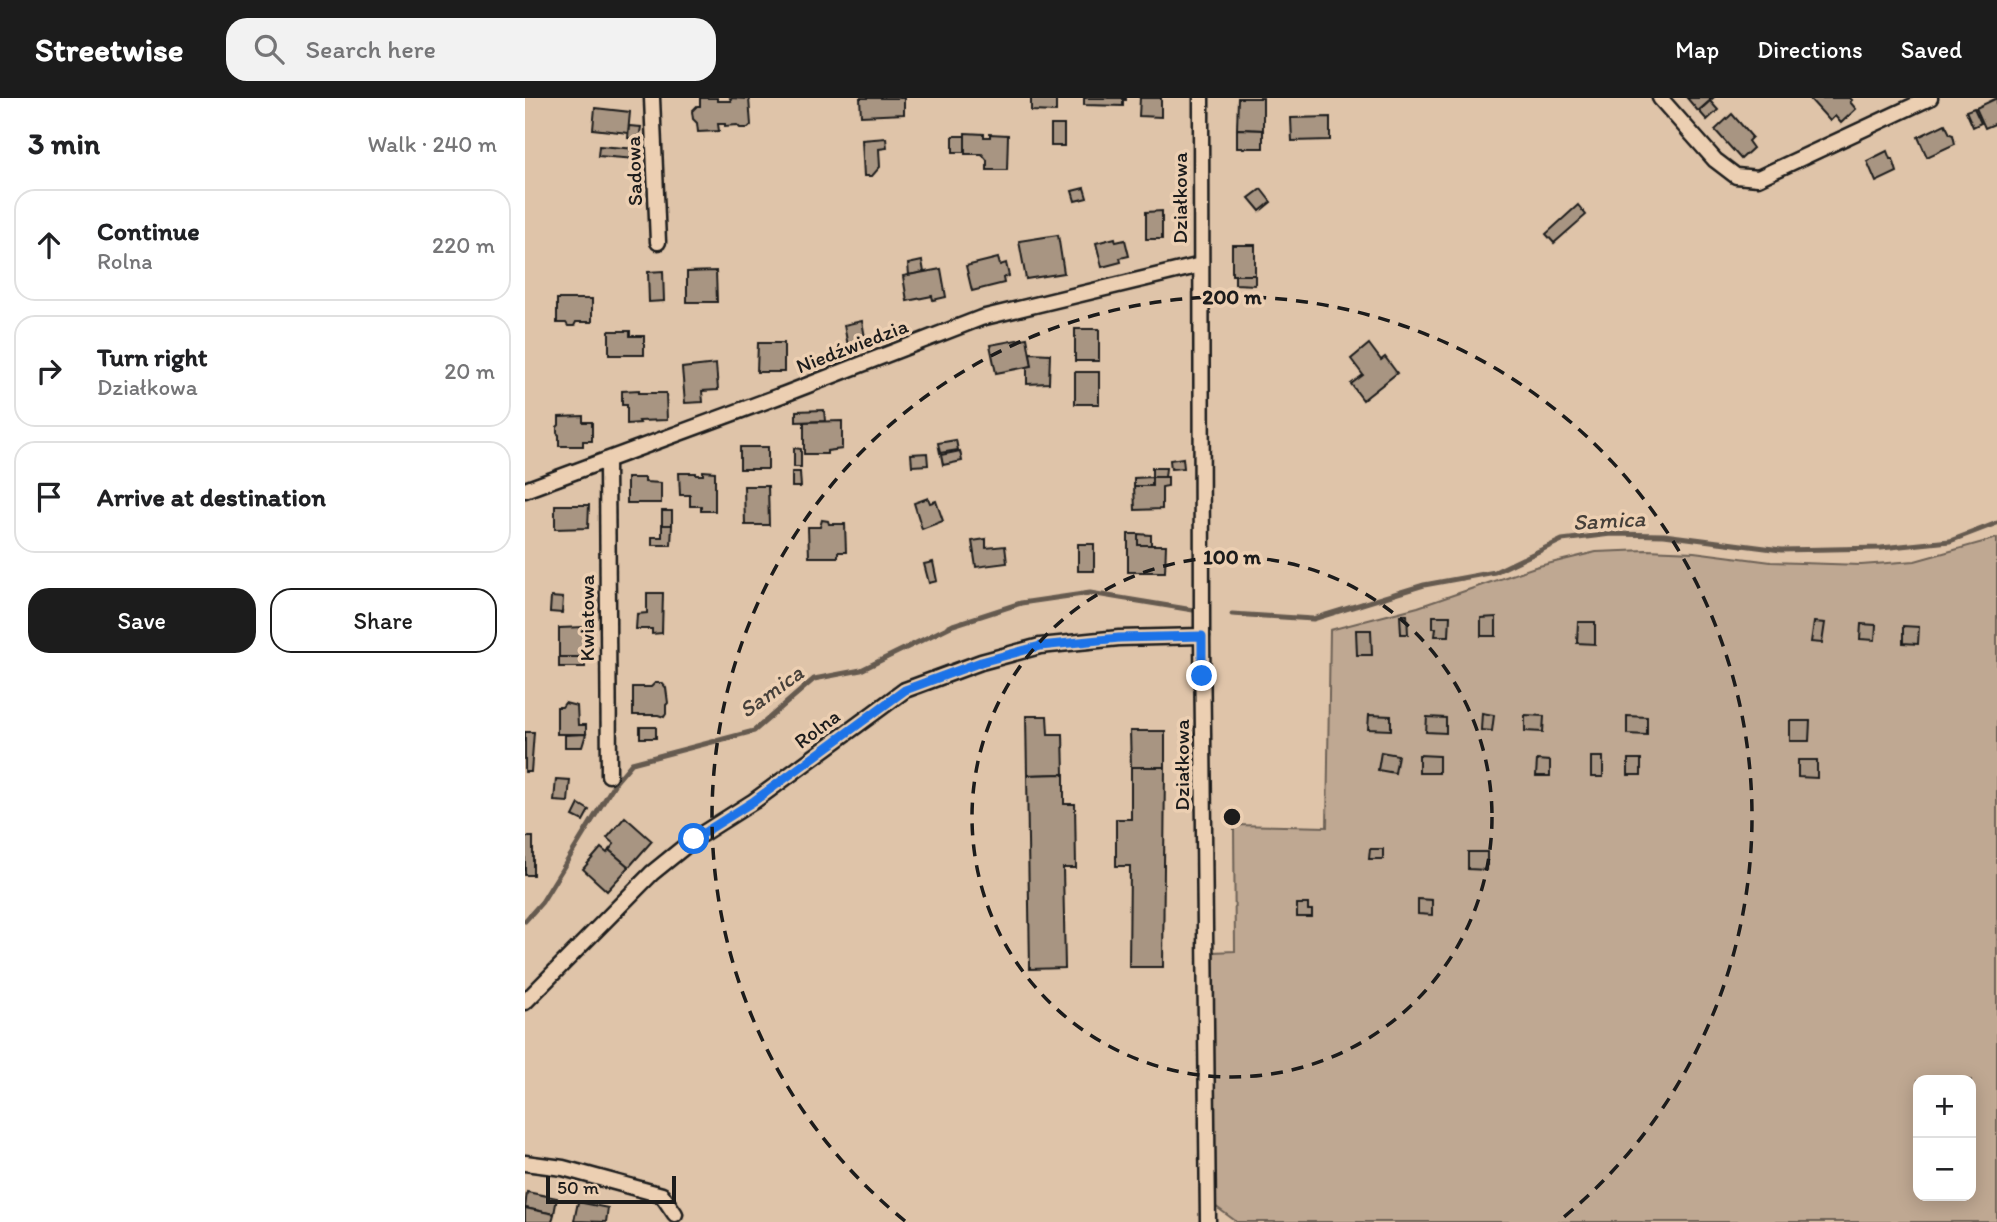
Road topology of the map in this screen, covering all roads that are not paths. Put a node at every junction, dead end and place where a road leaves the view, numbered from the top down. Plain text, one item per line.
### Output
1 (652, 98) edge
2 (1201, 98) edge
3 (1660, 98) edge
4 (1896, 98) edge
5 (1930, 98) edge
6 (1907, 109) junction
7 (658, 242) dead end
8 (1201, 265) junction
9 (607, 460) junction
10 (525, 490) edge
11 (1202, 636) junction
12 (609, 775) dead end
13 (525, 1002) edge
14 (525, 1163) edge
15 (675, 1214) dead end
16 (1208, 1222) edge

1 - 7 street, Sadowa
2 - 8 street, Działkowa
3 - 6 street
4 - 6 street
5 - 6 street
8 - 9 street, Niedźwiedzia
8 - 11 street, Działkowa
9 - 10 street, Niedźwiedzia
9 - 12 street, Kwiatowa
11 - 13 street, Rolna
11 - 16 street, Działkowa
14 - 15 street

